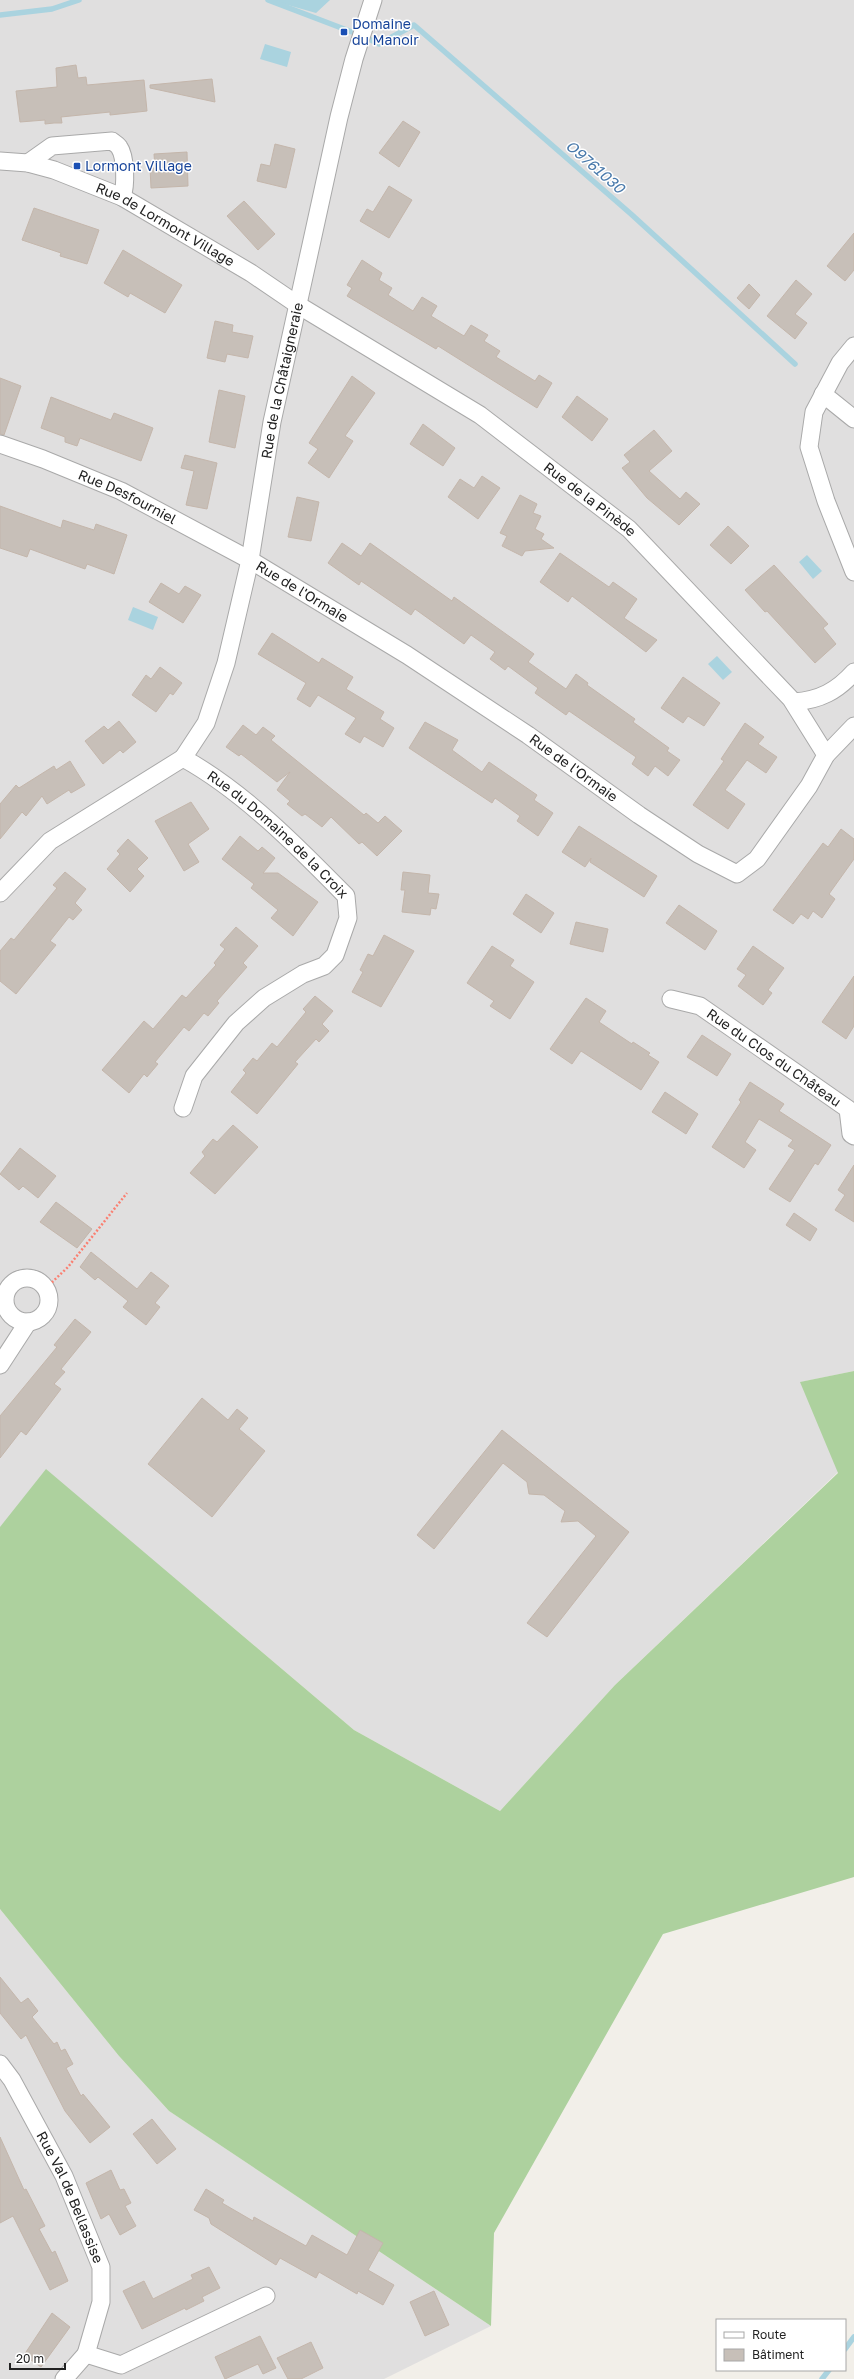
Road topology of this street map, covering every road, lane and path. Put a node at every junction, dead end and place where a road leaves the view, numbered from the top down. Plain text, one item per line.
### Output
1 (373, 0) edge
2 (0, 161) edge
3 (28, 164) junction
4 (122, 197) junction
5 (298, 305) junction
6 (854, 346) edge
7 (823, 394) junction
8 (854, 419) edge
9 (0, 444) edge
10 (250, 560) junction
11 (854, 572) edge
12 (854, 672) edge
13 (794, 702) junction
14 (853, 722) edge
15 (826, 755) junction
16 (183, 758) junction
17 (0, 893) edge
18 (671, 999) dead end
19 (851, 1106) edge
20 (183, 1108) dead end
21 (854, 1136) edge
22 (126, 1193) dead end
23 (46, 1288) junction
24 (28, 1322) junction
25 (0, 1365) edge
26 (0, 2064) edge
27 (266, 2296) dead end
28 (86, 2354) junction
29 (64, 2379) edge

1 - 5 street, Rue de la Châtaigneraie
2 - 3 street, Rue de Lormont Village
3 - 4 street, Rue de Lormont Village
3 - 4 street
4 - 5 street, Rue de Lormont Village
5 - 10 street, Rue de la Châtaigneraie
5 - 13 street, Rue de la Pinède
6 - 7 street
7 - 8 street
7 - 11 street
9 - 10 street, Rue Desfourniel
10 - 15 street, Rue de l'Ormaie
10 - 16 street, Rue de la Châtaigneraie
12 - 13 street
13 - 15 street, Rue de la Pinède
14 - 15 street, Rue de l'Ormaie
16 - 17 street
16 - 20 street, Rue du Domaine de la Croix
18 - 19 street, Rue du Clos du Château
19 - 21 street, Rue du Clos du Château
22 - 23 path
23 - 24 street
23 - 24 street
24 - 25 street
26 - 28 street, Rue Val de Bellassise
27 - 28 street
28 - 29 street, Rue Val de Bellassise

